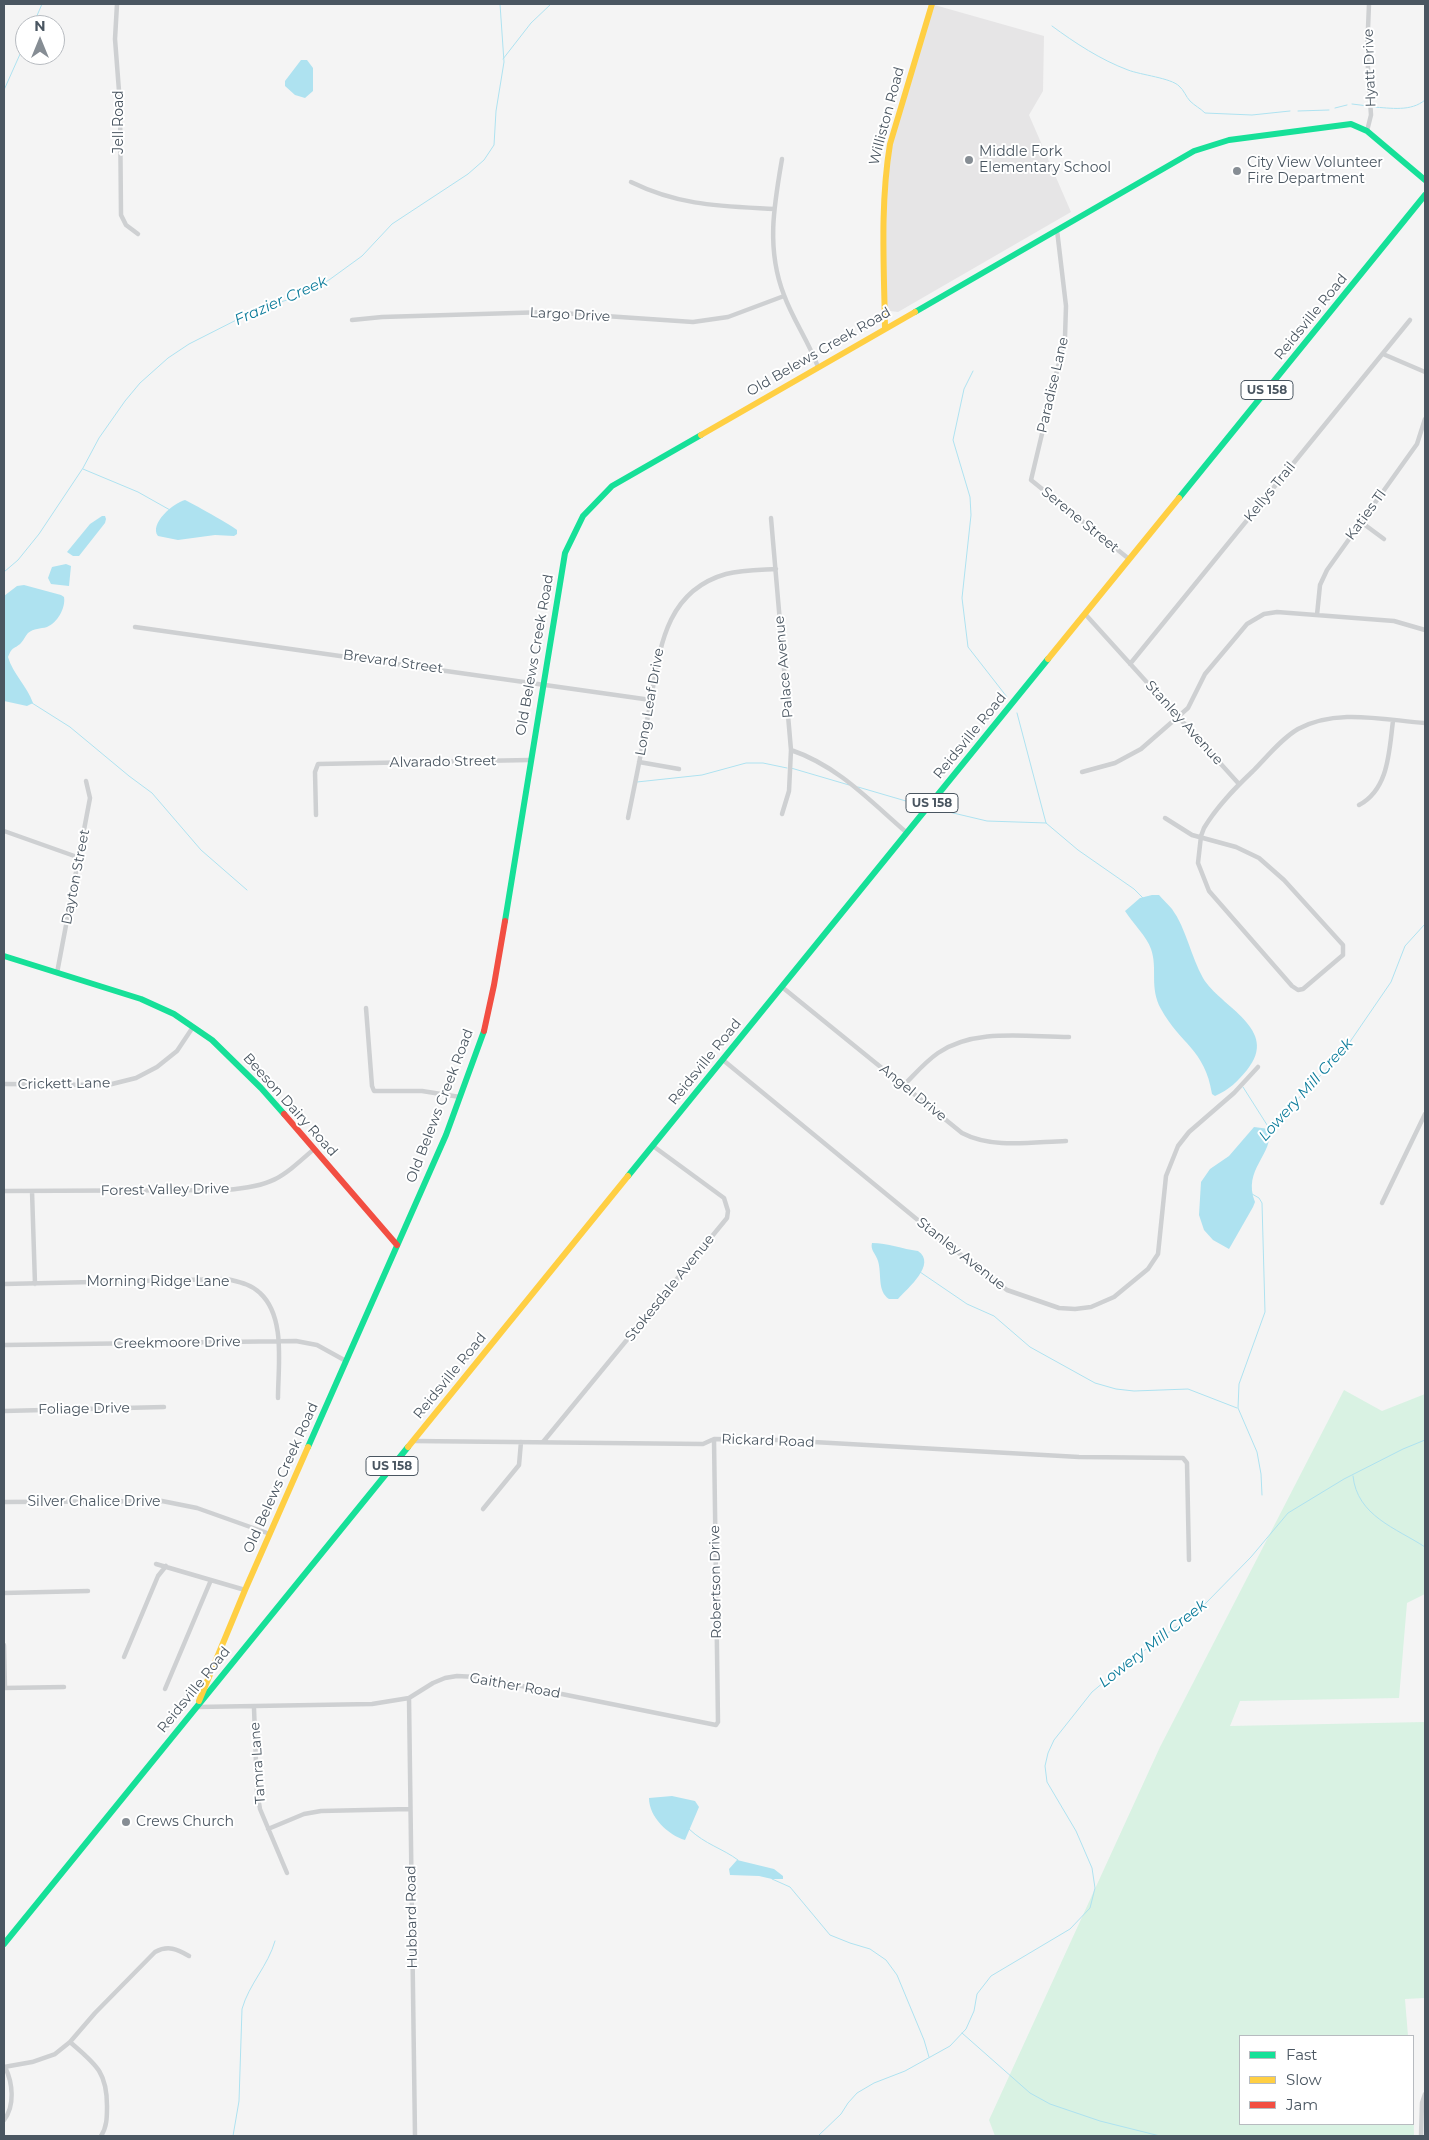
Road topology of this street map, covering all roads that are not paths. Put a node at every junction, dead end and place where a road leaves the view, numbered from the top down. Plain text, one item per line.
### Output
1 (117, 4) edge
2 (932, 4) edge
3 (1369, 4) edge
4 (1367, 130) junction
5 (782, 159) dead end
6 (1425, 180) edge
7 (631, 182) dead end
8 (1425, 195) edge
9 (774, 209) junction
10 (1058, 230) junction
11 (138, 234) dead end
12 (784, 296) junction
13 (352, 320) dead end
14 (1410, 320) dead end
15 (885, 328) junction
16 (1383, 354) junction
17 (818, 367) junction
18 (1425, 372) edge
19 (1425, 419) edge
20 (1030, 480) joint
21 (771, 518) dead end
22 (1361, 522) junction
23 (1384, 539) dead end
24 (1130, 560) junction
25 (776, 569) junction
26 (1086, 615) junction
27 (1317, 615) junction
28 (135, 627) dead end
29 (1425, 630) edge
30 (1130, 664) junction
31 (543, 683) junction
32 (651, 700) junction
33 (1178, 716) junction
34 (1393, 721) junction
35 (1425, 723) edge
36 (792, 750) junction
37 (530, 760) junction
38 (639, 762) junction
39 (679, 768) dead end
40 (1082, 772) dead end
41 (86, 781) dead end
42 (1239, 784) junction
43 (1359, 805) dead end
44 (782, 814) dead end
45 (316, 815) dead end
46 (628, 818) dead end
47 (1165, 818) dead end
48 (4, 831) edge
49 (908, 833) junction
50 (1201, 836) junction
51 (80, 858) junction
52 (4, 956) edge
53 (57, 973) junction
54 (782, 987) junction
55 (366, 1008) dead end
56 (193, 1027) junction
57 (1069, 1037) dead end
58 (723, 1060) junction
59 (1258, 1067) dead end
60 (4, 1084) edge
61 (904, 1085) junction
62 (460, 1098) junction
63 (1425, 1114) edge
64 (1066, 1141) dead end
65 (653, 1146) junction
66 (314, 1149) junction
67 (4, 1191) edge
68 (32, 1191) junction
69 (1382, 1203) dead end
70 (397, 1246) junction
71 (4, 1284) edge
72 (35, 1284) junction
73 (278, 1342) junction
74 (4, 1345) edge
75 (346, 1361) junction
76 (278, 1398) dead end
77 (164, 1407) dead end
78 (4, 1411) edge
79 (714, 1439) junction
80 (413, 1441) junction
81 (521, 1442) junction
82 (543, 1442) junction
83 (4, 1502) edge
84 (483, 1509) dead end
85 (270, 1534) junction
86 (1189, 1560) dead end
87 (156, 1564) dead end
88 (166, 1566) junction
89 (211, 1580) junction
90 (245, 1590) junction
91 (88, 1591) dead end
92 (4, 1593) edge
93 (4, 1645) edge
94 (124, 1657) dead end
95 (64, 1687) dead end
96 (4, 1688) edge
97 (165, 1688) dead end
98 (409, 1698) junction
99 (196, 1707) junction
100 (254, 1708) junction
101 (716, 1725) joint
102 (410, 1809) junction
103 (268, 1828) junction
104 (286, 1873) dead end
105 (4, 1944) edge
106 (189, 1956) dead end
107 (70, 2042) junction
108 (4, 2067) edge
109 (1425, 2094) edge
110 (4, 2120) edge
111 (101, 2136) edge
112 (416, 2136) edge
113 (1421, 2136) edge

1 - 11 street, Jell Road
2 - 15 main road, Williston Road
3 - 4 street, Hyatt Drive
4 - 6 main road, Old Belews Creek Road
4 - 10 main road, Old Belews Creek Road
5 - 9 street
7 - 9 street
8 - 24 main road, Reidsville Road / US 158
9 - 12 street
10 - 15 main road, Old Belews Creek Road
10 - 20 street, Paradise Lane
12 - 13 street, Largo Drive
12 - 17 street
14 - 16 street, Kellys Trail
15 - 17 main road, Old Belews Creek Road
16 - 18 street
16 - 30 street, Kellys Trail
17 - 31 main road, Old Belews Creek Road
19 - 22 street, Katies Tl
20 - 24 street, Serene Street
21 - 25 street, Palace Avenue
22 - 23 street
22 - 27 street, Katies Tl
24 - 26 main road, Reidsville Road / US 158
25 - 32 street, Long Leaf Drive
25 - 36 street, Palace Avenue
26 - 30 street, Stanley Avenue
26 - 49 main road, Reidsville Road / US 158
27 - 29 street
27 - 33 street
28 - 31 street, Brevard Street
30 - 33 street, Stanley Avenue
31 - 32 street, Brevard Street
31 - 37 main road, Old Belews Creek Road
32 - 38 street, Long Leaf Drive
33 - 40 street
33 - 42 street, Stanley Avenue
34 - 35 street
34 - 42 street
34 - 43 street
36 - 44 street, Palace Avenue
36 - 49 street
37 - 45 street, Alvarado Street
37 - 62 main road, Old Belews Creek Road
38 - 39 street
38 - 46 street, Long Leaf Drive
41 - 51 street, Dayton Street
42 - 50 street
47 - 50 street
48 - 51 street
49 - 54 main road, Reidsville Road / US 158
50 - 50 street
51 - 53 street, Dayton Street
52 - 53 main road, Beeson Dairy Road
53 - 56 main road, Beeson Dairy Road
54 - 58 main road, Reidsville Road / US 158
54 - 61 street, Angel Drive
55 - 62 street
56 - 60 street, Crickett Lane
56 - 66 main road, Beeson Dairy Road
57 - 61 street
58 - 59 street, Stanley Avenue
58 - 65 main road, Reidsville Road / US 158
61 - 64 street, Angel Drive
62 - 70 main road, Old Belews Creek Road
63 - 69 street
65 - 80 main road, Reidsville Road / US 158
65 - 82 street, Stokesdale Avenue
66 - 68 street, Forest Valley Drive
66 - 70 main road, Beeson Dairy Road
67 - 68 street, Forest Valley Drive
68 - 72 street
70 - 75 main road, Old Belews Creek Road
71 - 72 street, Morning Ridge Lane
72 - 73 street, Morning Ridge Lane
73 - 74 street, Creekmoore Drive
73 - 75 street, Creekmoore Drive
73 - 76 street, Morning Ridge Lane
75 - 85 main road, Old Belews Creek Road
77 - 78 street, Foliage Drive
79 - 82 street, Rickard Road
79 - 86 street, Rickard Road
79 - 101 street, Robertson Drive
80 - 81 street, Rickard Road
80 - 99 main road, Reidsville Road / US 158
81 - 82 street, Rickard Road
81 - 84 street
83 - 85 street, Silver Chalice Drive
85 - 90 main road, Old Belews Creek Road
87 - 88 street
88 - 89 street
88 - 94 street
89 - 90 street
89 - 97 street
90 - 99 main road, Old Belews Creek Road
91 - 92 street
93 - 96 street
95 - 96 street
98 - 100 street, Gaither Road
98 - 101 street, Gaither Road
98 - 102 street, Hubbard Road
99 - 100 street, Gaither Road
99 - 105 main road, Reidsville Road / US 158
100 - 103 street, Tamra Lane
102 - 103 street
102 - 112 street, Hubbard Road
103 - 104 street, Tamra Lane
106 - 107 street
107 - 108 street
107 - 111 street
108 - 110 street
109 - 113 street

